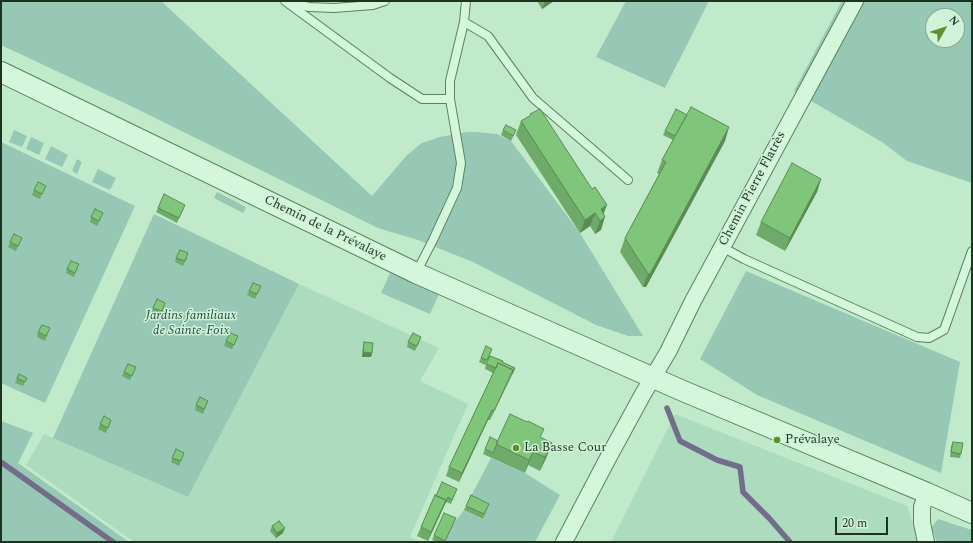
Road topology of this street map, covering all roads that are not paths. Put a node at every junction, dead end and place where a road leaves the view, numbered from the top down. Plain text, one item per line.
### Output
1 (284, 1) edge
2 (385, 1) edge
3 (466, 1) edge
4 (855, 1) edge
5 (464, 22) junction
6 (1, 72) edge
7 (450, 99) junction
8 (628, 180) dead end
9 (722, 247) junction
10 (972, 251) edge
11 (416, 273) junction
12 (652, 377) junction
13 (927, 493) junction
14 (972, 513) edge
15 (564, 542) edge
16 (926, 542) edge

1 - 2 lane
1 - 7 lane
3 - 5 lane
4 - 9 street, Chemin Pierre Flatrès
5 - 7 lane
5 - 8 lane
6 - 11 street, Chemin de la Prévalaye
7 - 11 lane
9 - 10 lane
9 - 12 street, Chemin Pierre Flatrès
11 - 12 street, Chemin de la Prévalaye
12 - 13 street, Chemin de la Prévalaye
12 - 15 street, Chemin Pierre Flatrès
13 - 14 street, Chemin de la Prévalaye
13 - 16 street

